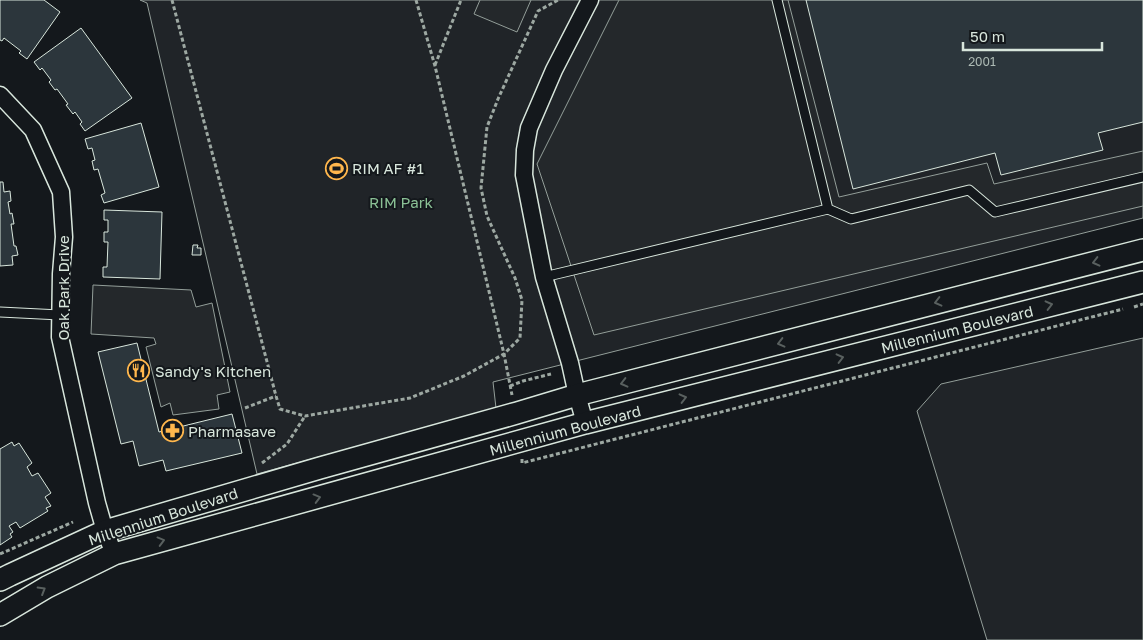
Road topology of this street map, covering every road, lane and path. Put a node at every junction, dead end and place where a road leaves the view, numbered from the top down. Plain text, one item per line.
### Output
1 (172, 0) edge
2 (416, 0) edge
3 (461, 0) edge
4 (590, 0) edge
5 (777, 0) edge
6 (435, 66) junction
7 (0, 95) edge
8 (1143, 176) edge
9 (828, 209) junction
10 (1143, 250) edge
11 (544, 277) junction
12 (1143, 282) edge
13 (1143, 304) edge
14 (0, 312) edge
15 (60, 315) junction
16 (520, 338) dead end
17 (504, 354) junction
18 (551, 374) dead end
19 (510, 386) junction
20 (512, 395) dead end
21 (577, 395) junction
22 (276, 396) junction
23 (245, 408) dead end
24 (304, 416) junction
25 (585, 423) junction
26 (522, 463) dead end
27 (254, 465) dead end
28 (76, 520) dead end
29 (105, 531) junction
30 (0, 554) edge
31 (114, 554) junction
32 (0, 580) edge
33 (0, 616) edge

1 - 22 path
2 - 6 path
3 - 6 path
4 - 11 street
5 - 9 lane
6 - 17 path
7 - 15 street, Oak Park Drive
8 - 9 lane
9 - 11 lane
10 -> 21 street, Millennium Boulevard
11 - 21 street
25 -> 12 street, Millennium Boulevard
13 - 26 path
14 - 15 lane
15 - 29 street, Oak Park Drive
16 - 17 path
17 - 19 path
17 - 24 path
18 - 19 path
19 - 20 path
21 - 25 street
21 - 29 street, Millennium Boulevard
22 - 23 path
22 - 24 path
24 - 27 path
31 -> 25 street, Millennium Boulevard
28 - 30 path
29 - 31 street, Oak Park Drive
29 - 32 street, Millennium Boulevard
33 -> 31 street, Millennium Boulevard

